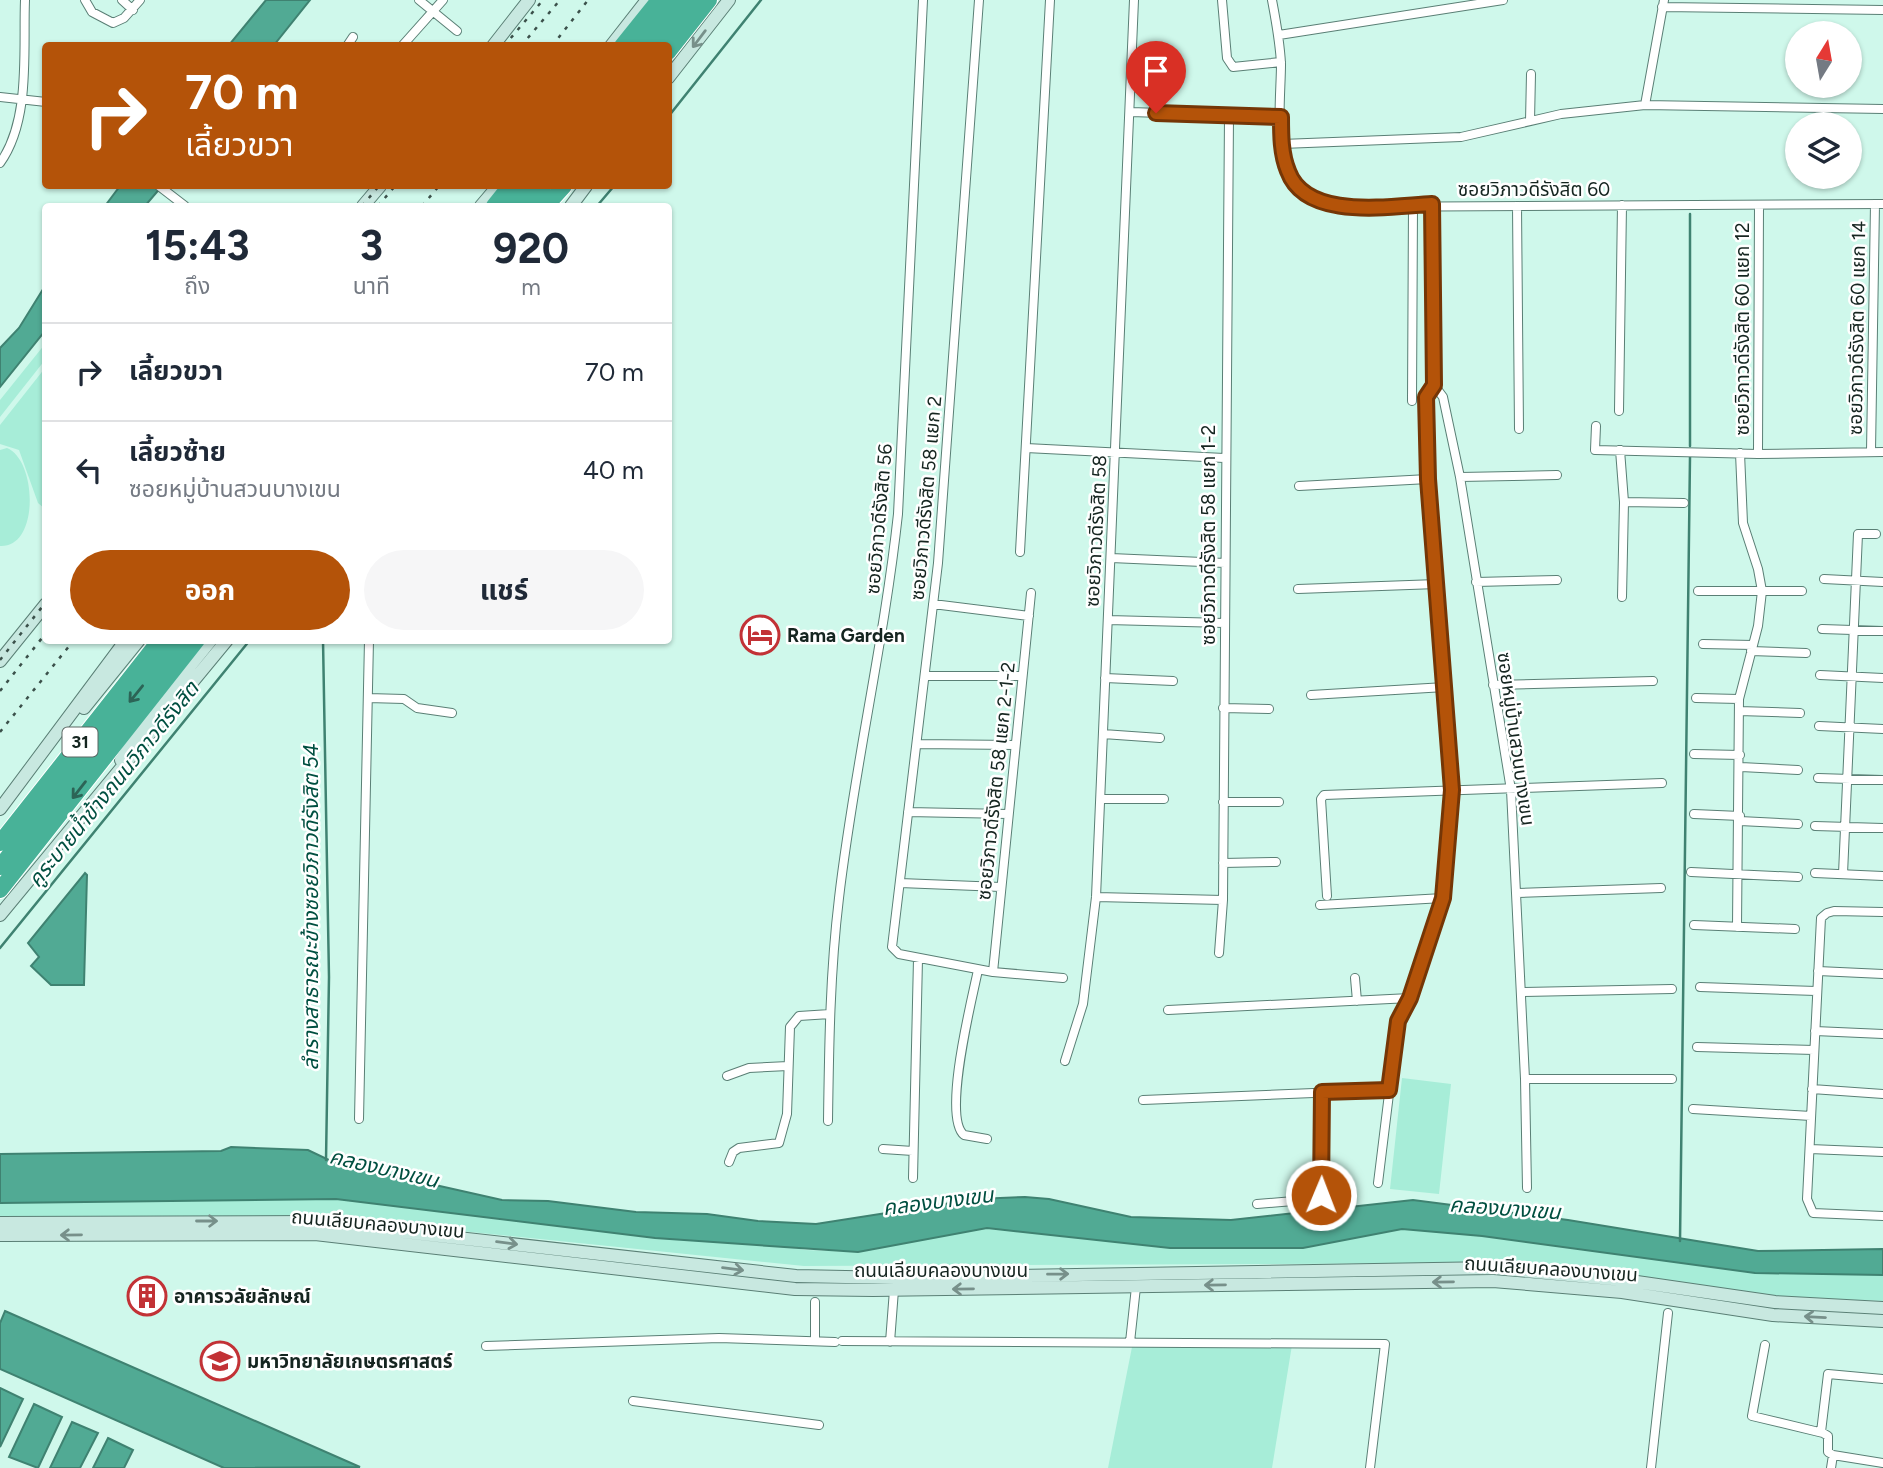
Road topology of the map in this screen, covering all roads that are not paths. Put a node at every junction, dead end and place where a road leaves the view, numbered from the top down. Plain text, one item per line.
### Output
1 (25, 0) edge
2 (85, 0) edge
3 (122, 0) edge
4 (140, 0) edge
5 (419, 0) edge
6 (443, 0) edge
7 (529, 0) edge
8 (647, 0) edge
9 (659, 0) edge
10 (677, 0) edge
11 (692, 0) edge
12 (709, 0) edge
13 (729, 0) edge
14 (923, 0) edge
15 (979, 0) edge
16 (1049, 0) edge
17 (1134, 0) edge
18 (1222, 0) edge
19 (1272, 0) edge
20 (1503, 0) edge
21 (1663, 4) edge
22 (133, 10) junction
23 (1883, 10) edge
24 (433, 11) junction
25 (457, 31) dead end
26 (1279, 35) junction
27 (353, 37) dead end
28 (350, 42) edge
29 (406, 42) edge
30 (495, 42) edge
31 (614, 42) edge
32 (625, 42) edge
33 (643, 42) edge
34 (659, 42) edge
35 (672, 47) edge
36 (1280, 62) junction
37 (672, 73) edge
38 (1531, 74) dead end
39 (0, 97) edge
40 (20, 97) junction
41 (42, 101) edge
42 (1645, 105) junction
43 (1883, 109) edge
44 (1131, 112) junction
45 (1229, 117) junction
46 (1281, 117) junction
47 (1530, 121) junction
48 (1282, 144) junction
49 (0, 163) edge
50 (163, 189) edge
51 (377, 189) edge
52 (495, 189) edge
53 (508, 189) edge
54 (524, 189) edge
55 (541, 189) edge
56 (561, 189) edge
57 (584, 189) edge
58 (181, 203) edge
59 (366, 203) edge
60 (484, 203) edge
61 (496, 203) edge
62 (513, 203) edge
63 (529, 203) edge
64 (549, 203) edge
65 (572, 203) edge
66 (1432, 204) junction
67 (1879, 204) edge
68 (1413, 205) junction
69 (1622, 205) junction
70 (1759, 205) junction
71 (1517, 206) junction
72 (1434, 385) junction
73 (1412, 401) dead end
74 (1619, 411) dead end
75 (1596, 426) dead end
76 (1519, 429) dead end
77 (1026, 448) junction
78 (1620, 450) junction
79 (1871, 451) junction
80 (1116, 452) junction
81 (1883, 452) edge
82 (1740, 453) junction
83 (1758, 454) junction
84 (1224, 458) junction
85 (1557, 475) dead end
86 (1460, 477) junction
87 (1428, 479) junction
88 (1298, 486) dead end
89 (1624, 502) junction
90 (1684, 503) dead end
91 (1881, 534) edge
92 (1020, 552) dead end
93 (1111, 558) junction
94 (1225, 563) junction
95 (1824, 579) dead end
96 (1557, 580) dead end
97 (1856, 580) junction
98 (1476, 582) junction
99 (1883, 582) edge
100 (1437, 584) junction
101 (1298, 589) dead end
102 (1698, 591) dead end
103 (1762, 591) junction
104 (1802, 591) dead end
105 (1031, 593) dead end
106 (1622, 597) dead end
107 (933, 604) junction
108 (42, 609) edge
109 (1029, 616) junction
110 (1108, 620) junction
111 (1224, 623) junction
112 (1822, 629) dead end
113 (1854, 630) junction
114 (1883, 631) edge
115 (123, 644) edge
116 (136, 644) edge
117 (149, 644) edge
118 (157, 644) edge
119 (176, 644) edge
120 (194, 644) edge
121 (208, 644) edge
122 (224, 644) edge
123 (369, 644) edge
124 (1703, 644) dead end
125 (1751, 648) junction
126 (1806, 653) dead end
127 (0, 661) edge
128 (1820, 675) dead end
129 (926, 676) junction
130 (1022, 676) junction
131 (1852, 676) junction
132 (1105, 678) junction
133 (1883, 678) edge
134 (1173, 681) dead end
135 (1653, 681) dead end
136 (1493, 685) junction
137 (1445, 687) junction
138 (1311, 695) dead end
139 (368, 698) junction
140 (1696, 698) dead end
141 (1740, 699) junction
142 (1223, 708) junction
143 (1269, 709) dead end
144 (1740, 711) junction
145 (452, 713) dead end
146 (1800, 713) dead end
147 (1819, 726) dead end
148 (1849, 727) junction
149 (1883, 729) edge
150 (1103, 734) junction
151 (1160, 738) dead end
152 (917, 744) junction
153 (1015, 745) junction
154 (1694, 754) dead end
155 (1740, 755) junction
156 (41, 756) junction
157 (1741, 767) junction
158 (1798, 769) dead end
159 (1818, 778) dead end
160 (1847, 779) junction
161 (1883, 780) edge
162 (1662, 783) dead end
163 (1452, 790) junction
164 (1511, 790) junction
165 (1101, 799) junction
166 (1164, 799) dead end
167 (94, 801) junction
168 (1279, 802) dead end
169 (1223, 803) junction
170 (0, 809) edge
171 (908, 812) junction
172 (1008, 814) junction
173 (1694, 814) dead end
174 (1740, 818) junction
175 (1798, 824) dead end
176 (1815, 826) dead end
177 (0, 827) edge
178 (1845, 827) junction
179 (1883, 828) edge
180 (0, 843) edge
181 (1276, 862) dead end
182 (1223, 863) junction
183 (0, 867) edge
184 (1691, 872) dead end
185 (1815, 873) dead end
186 (1739, 874) junction
187 (1843, 874) junction
188 (1883, 876) edge
189 (1798, 877) dead end
190 (900, 883) junction
191 (1001, 887) junction
192 (1661, 888) dead end
193 (0, 890) edge
194 (1518, 893) junction
195 (1327, 896) dead end
196 (1096, 897) junction
197 (1443, 898) junction
198 (1223, 900) junction
199 (1320, 905) dead end
200 (1883, 912) edge
201 (0, 915) edge
202 (1694, 925) dead end
203 (1737, 927) junction
204 (1795, 929) dead end
205 (1219, 953) dead end
206 (918, 959) junction
207 (978, 970) junction
208 (1818, 971) junction
209 (993, 972) junction
210 (1883, 974) edge
211 (1063, 978) dead end
212 (1355, 978) dead end
213 (1700, 988) dead end
214 (1672, 989) dead end
215 (1816, 991) junction
216 (1521, 992) junction
217 (1410, 998) junction
218 (1357, 1001) junction
219 (1168, 1010) dead end
220 (830, 1014) junction
221 (1815, 1031) junction
222 (1883, 1034) edge
223 (1697, 1046) dead end
224 (1814, 1050) junction
225 (1065, 1061) dead end
226 (788, 1066) junction
227 (727, 1076) dead end
228 (1525, 1079) junction
229 (1672, 1079) dead end
230 (1812, 1089) junction
231 (1389, 1090) junction
232 (1322, 1092) junction
233 (1883, 1094) edge
234 (1143, 1100) dead end
235 (1693, 1109) dead end
236 (1811, 1116) junction
237 (359, 1119) dead end
238 (828, 1121) dead end
239 (987, 1139) dead end
240 (883, 1149) dead end
241 (1810, 1149) junction
242 (913, 1151) junction
243 (1883, 1152) edge
244 (729, 1161) dead end
245 (913, 1178) dead end
246 (1378, 1183) dead end
247 (1527, 1188) dead end
248 (1257, 1204) dead end
249 (1883, 1216) edge
250 (0, 1223) edge
251 (0, 1235) edge
252 (1137, 1272) junction
253 (1554, 1280) junction
254 (1136, 1287) junction
255 (894, 1290) junction
256 (815, 1302) dead end
257 (1883, 1308) edge
258 (1668, 1313) dead end
259 (1883, 1321) edge
260 (815, 1341) junction
261 (890, 1342) junction
262 (1130, 1342) junction
263 (1765, 1345) dead end
264 (486, 1346) dead end
265 (1883, 1379) edge
266 (633, 1401) dead end
267 (819, 1424) dead end
268 (1821, 1432) junction
269 (1833, 1455) junction
270 (1883, 1463) edge
271 (1370, 1468) edge
272 (1651, 1468) edge
273 (1831, 1468) edge

1 - 40 street
2 - 22 street
3 - 22 street
4 - 22 street
5 - 24 street
6 - 24 street
7 - 30 main road
8 - 31 main road
9 - 32 highway
10 - 33 highway
11 - 34 highway
12 - 35 highway
13 -> 37 main road
14 - 220 street, ซอยวิภาวดีรังสิต 56
15 - 107 street, ซอยวิภาวดีรังสิต 58 แยก 2
16 - 77 street
17 - 44 street, ซอยวิภาวดีรังสิต 58
18 - 36 street
19 - 26 street, ซอยวิภาวดีรังสิต 60
20 - 26 street
21 - 23 street
21 - 42 street
24 - 25 street
24 - 29 street
26 - 36 street, ซอยวิภาวดีรังสิต 60
27 - 28 street
36 - 46 street, ซอยวิภาวดีรังสิต 60
38 - 47 street
39 - 40 street
40 - 41 street
40 - 49 street
42 - 43 street
42 - 47 street
44 - 45 street
44 - 80 street, ซอยวิภาวดีรังสิต 58
45 - 46 street
45 - 84 street, ซอยวิภาวดีรังสิต 58 แยก 1-2
46 - 48 street, ซอยวิภาวดีรังสิต 60
47 - 48 street
48 - 68 street, ซอยวิภาวดีรังสิต 60
50 - 58 street
51 - 59 main road
52 - 60 main road
53 - 61 highway
54 - 62 highway
55 - 63 highway
56 - 64 highway
57 - 65 main road
66 - 68 street, ซอยวิภาวดีรังสิต 60
66 - 71 street, ซอยวิภาวดีรังสิต 60
66 - 72 street, ซอยหมู่บ้านสวนบางเขน
67 - 70 street, ซอยวิภาวดีรังสิต 60
67 - 79 street, ซอยวิภาวดีรังสิต 60 แยก 14
68 - 73 street
69 - 70 street, ซอยวิภาวดีรังสิต 60
69 - 71 street, ซอยวิภาวดีรังสิต 60
69 - 74 street
70 - 83 street, ซอยวิภาวดีรังสิต 60 แยก 12
71 - 76 street
72 - 86 street, ซอยหมู่บ้านสวนบางเขน
72 - 87 street, ซอยหมู่บ้านสวนบางเขน
75 - 78 street
77 - 80 street
77 - 92 street
78 - 82 street
78 - 89 street
79 - 81 street
79 - 83 street
80 - 84 street
80 - 93 street, ซอยวิภาวดีรังสิต 58
82 - 83 street
82 - 103 street
84 - 94 street, ซอยวิภาวดีรังสิต 58 แยก 1-2
85 - 86 street
86 - 98 street, ซอยหมู่บ้านสวนบางเขน
87 - 88 street
87 - 100 street, ซอยหมู่บ้านสวนบางเขน
89 - 90 street
89 - 106 street
91 - 97 street
93 - 94 street
93 - 110 street, ซอยวิภาวดีรังสิต 58
94 - 111 street, ซอยวิภาวดีรังสิต 58 แยก 1-2
95 - 97 street
96 - 98 street
97 - 99 street
97 - 113 street
98 - 136 street, ซอยหมู่บ้านสวนบางเขน
100 - 101 street
100 - 137 street, ซอยหมู่บ้านสวนบางเขน
102 - 103 street
103 - 104 street
103 - 125 street
105 - 109 street, ซอยวิภาวดีรังสิต 58 แยก 2-1-2
107 - 109 street
107 - 129 street, ซอยวิภาวดีรังสิต 58 แยก 2
108 - 127 main road
109 - 130 street, ซอยวิภาวดีรังสิต 58 แยก 2-1-2
110 - 111 street
110 - 132 street, ซอยวิภาวดีรังสิต 58
111 - 142 street, ซอยวิภาวดีรังสิต 58 แยก 1-2
112 - 113 street
113 - 114 street
113 - 131 street
115 - 156 main road, 31
116 - 156 main road
117 - 177 highway, 31
118 - 180 highway, 31
119 -> 183 highway, 31
120 -> 193 highway, 31
121 - 167 main road
122 - 167 main road, 31
123 - 139 street
124 - 125 street
125 - 126 street
125 - 141 street
128 - 131 street
129 - 130 street
129 - 152 street, ซอยวิภาวดีรังสิต 58 แยก 2
130 - 153 street, ซอยวิภาวดีรังสิต 58 แยก 2-1-2
131 - 133 street
131 - 148 street
132 - 134 street
132 - 150 street, ซอยวิภาวดีรังสิต 58
135 - 136 street
136 - 164 street, ซอยหมู่บ้านสวนบางเขน
137 - 138 street
137 - 163 street, ซอยหมู่บ้านสวนบางเขน
139 - 145 street
139 - 237 street
140 - 141 street
141 - 144 street
142 - 143 street
142 - 169 street, ซอยวิภาวดีรังสิต 58 แยก 1-2
144 - 146 street
144 - 155 street
147 - 148 street
148 - 149 street
148 - 160 street
150 - 151 street
150 - 165 street, ซอยวิภาวดีรังสิต 58
152 - 153 street
152 - 171 street, ซอยวิภาวดีรังสิต 58 แยก 2
153 - 172 street, ซอยวิภาวดีรังสิต 58 แยก 2-1-2
154 - 155 street
155 - 157 street
156 - 170 main road, 31
157 - 158 street
157 - 174 street
159 - 160 street
160 - 161 street
160 - 178 street
162 - 164 street
163 - 164 street
163 - 195 street
163 - 197 street, ซอยหมู่บ้านสวนบางเขน
164 - 194 street, ซอยหมู่บ้านสวนบางเขน
165 - 166 street
165 - 196 street, ซอยวิภาวดีรังสิต 58
167 - 201 main road, 31
168 - 169 street
169 - 182 street, ซอยวิภาวดีรังสิต 58 แยก 1-2
171 - 172 street
171 - 190 street, ซอยวิภาวดีรังสิต 58 แยก 2
172 - 191 street, ซอยวิภาวดีรังสิต 58 แยก 2-1-2
173 - 174 street
174 - 175 street
174 - 186 street
176 - 178 street
178 - 179 street
178 - 187 street
181 - 182 street
182 - 198 street, ซอยวิภาวดีรังสิต 58 แยก 1-2
184 - 186 street
185 - 187 street
186 - 189 street
186 - 203 street
187 - 188 street
190 - 191 street
190 - 206 street, ซอยวิภาวดีรังสิต 58 แยก 2
191 - 209 street, ซอยวิภาวดีรังสิต 58 แยก 2-1-2
192 - 194 street
194 - 216 street, ซอยหมู่บ้านสวนบางเขน
196 - 198 street
196 - 225 street, ซอยวิภาวดีรังสิต 58
197 - 199 street
197 - 217 street, ซอยหมู่บ้านสวนบางเขน
198 - 205 street, ซอยวิภาวดีรังสิต 58 แยก 1-2
200 - 208 street
202 - 203 street
203 - 204 street
206 - 207 street, ซอยวิภาวดีรังสิต 58 แยก 2
206 - 242 street
207 - 209 street, ซอยวิภาวดีรังสิต 58 แยก 2
207 - 239 street
208 - 210 street
208 - 215 street
209 - 211 street, ซอยวิภาวดีรังสิต 58 แยก 2
212 - 218 street
213 - 215 street
214 - 216 street
215 - 221 street
216 - 228 street, ซอยหมู่บ้านสวนบางเขน
217 - 218 street
217 - 231 street, ซอยหมู่บ้านสวนบางเขน
218 - 219 street
220 - 226 street
220 - 238 street, ซอยวิภาวดีรังสิต 56
221 - 222 street
221 - 224 street
223 - 224 street
224 - 230 street
226 - 227 street
226 - 244 street
228 - 229 street
228 - 247 street, ซอยหมู่บ้านสวนบางเขน
230 - 233 street
230 - 236 street
231 - 232 street
231 - 246 street, ซอยหมู่บ้านสวนบางเขน
232 - 234 street
232 - 248 street
235 - 236 street
236 - 241 street
240 - 242 street
241 - 243 street
241 - 249 street
242 - 245 street
250 -> 252 main road, ถนนเลียบคลองบางเขน
255 -> 251 main road, ถนนเลียบคลองบางเขน
252 - 253 main road, ถนนเลียบคลองบางเขน
252 - 254 main road
253 -> 254 main road, ถนนเลียบคลองบางเขน
253 - 257 main road, ถนนเลียบคลองบางเขน
259 -> 253 main road, ถนนเลียบคลองบางเขน
254 -> 255 main road, ถนนเลียบคลองบางเขน
254 - 262 street
255 - 261 street
256 - 260 street
258 - 272 street
260 - 261 street
260 - 264 street
261 - 262 street
262 - 271 street
263 - 268 street
265 - 268 street
266 - 267 street
268 - 269 street
269 - 270 street
269 - 273 street

